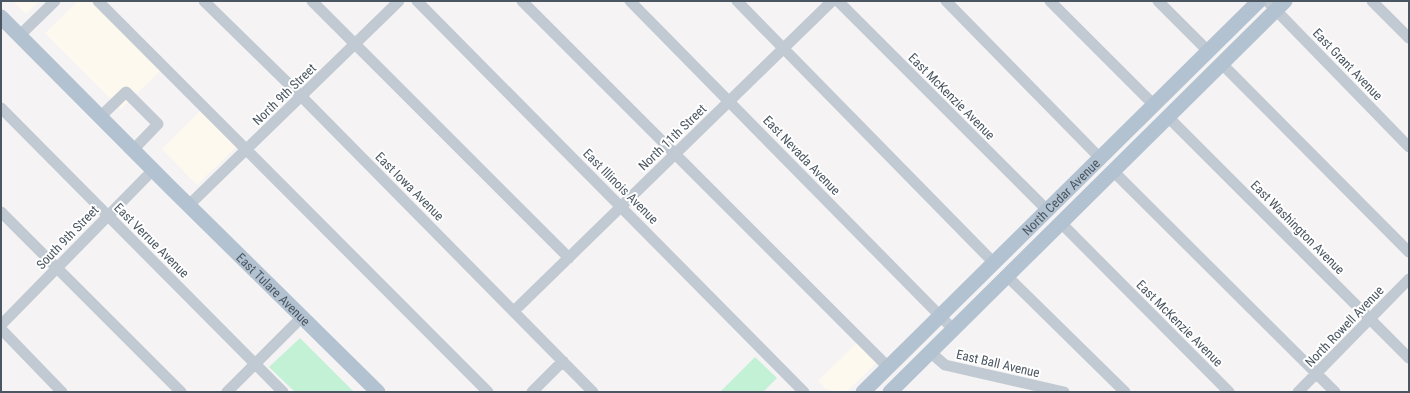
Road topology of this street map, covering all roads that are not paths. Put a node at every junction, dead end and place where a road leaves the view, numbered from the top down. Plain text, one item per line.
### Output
1 (55, 1) edge
2 (98, 1) edge
3 (204, 1) edge
4 (312, 1) edge
5 (399, 1) edge
6 (417, 1) edge
7 (522, 1) edge
8 (630, 1) edge
9 (738, 1) edge
10 (832, 1) edge
11 (838, 1) edge
12 (946, 1) edge
13 (1050, 1) edge
14 (1158, 1) edge
15 (1259, 1) edge
16 (1372, 1) edge
17 (1276, 4) edge
18 (1, 17) edge
19 (19, 36) junction
20 (1409, 38) edge
21 (355, 44) junction
22 (784, 48) junction
23 (1208, 51) junction
24 (1222, 64) junction
25 (301, 96) junction
26 (730, 101) junction
27 (1154, 105) junction
28 (1, 108) edge
29 (100, 117) junction
30 (1168, 118) junction
31 (1409, 147) edge
32 (133, 150) junction
33 (247, 150) junction
34 (675, 154) junction
35 (1100, 158) junction
36 (153, 170) junction
37 (1113, 171) junction
38 (189, 205) junction
39 (621, 206) junction
40 (1047, 210) junction
41 (1, 212) edge
42 (108, 216) junction
43 (1061, 223) junction
44 (1409, 252) edge
45 (569, 258) junction
46 (994, 263) junction
47 (57, 267) junction
48 (1007, 276) junction
49 (1409, 279) edge
50 (514, 311) junction
51 (940, 316) junction
52 (302, 317) junction
53 (1370, 318) junction
54 (1, 325) edge
55 (1, 329) edge
56 (953, 329) junction
57 (930, 352) junction
58 (1409, 358) edge
59 (563, 361) junction
60 (255, 364) junction
61 (888, 367) junction
62 (1316, 374) junction
63 (62, 392) edge
64 (181, 392) edge
65 (227, 392) edge
66 (283, 392) edge
67 (378, 392) edge
68 (488, 392) edge
69 (532, 392) edge
70 (593, 392) edge
71 (804, 392) edge
72 (863, 392) edge
73 (890, 392) edge
74 (1064, 392) edge
75 (1125, 392) edge
76 (1229, 392) edge
77 (1298, 392) edge
78 (1335, 392) edge

1 - 19 street
2 - 33 street
3 - 25 street, East Iowa Avenue
4 - 21 street
5 - 21 street, North 9th Street
6 - 39 street, East Illinois Avenue
7 - 34 street
8 - 26 street, East Nevada Avenue
9 - 22 street
10 - 22 street, North 11th Street
11 - 40 street, East McKenzie Avenue
12 - 35 street
13 - 27 street
14 - 23 street
15 - 23 main road, North Cedar Avenue
16 - 20 street
17 - 24 main road, North Cedar Avenue
17 - 31 street, East Grant Avenue
18 - 19 main road, East Tulare Avenue
19 - 29 main road, East Tulare Avenue
21 - 25 street, North 9th Street
21 - 45 street
22 - 26 street, North 11th Street
22 - 46 street
23 - 27 main road, North Cedar Avenue
24 - 30 main road, North Cedar Avenue
24 - 44 street
25 - 33 street, North 9th Street
25 - 50 street, East Iowa Avenue
26 - 34 street, North 11th Street
26 - 51 street, East Nevada Avenue
27 - 35 main road, North Cedar Avenue
28 - 42 street, East Verrue Avenue
29 - 32 main road, East Tulare Avenue
29 - 32 street
30 - 37 main road, North Cedar Avenue
30 - 53 street, East Washington Avenue
32 - 36 main road, East Tulare Avenue
33 - 38 street, North 9th Street
33 - 68 street
34 - 39 street, North 11th Street
34 - 61 street
35 - 40 main road, North Cedar Avenue
35 - 43 main road
36 - 38 main road, East Tulare Avenue
36 - 42 street, South 9th Street
37 - 43 main road, North Cedar Avenue
37 - 62 street
38 - 52 main road, East Tulare Avenue
39 - 45 street, North 11th Street
39 - 71 street, East Illinois Avenue
40 - 46 main road, North Cedar Avenue
40 - 48 main road
41 - 47 street
42 - 47 street, South 9th Street
42 - 60 street, East Verrue Avenue
43 - 48 main road, North Cedar Avenue
43 - 76 street, East McKenzie Avenue
45 - 50 street, North 11th Street
46 - 51 main road, North Cedar Avenue
47 - 54 street, South 9th Street
47 - 64 street
48 - 56 main road, North Cedar Avenue
48 - 75 street
49 - 53 street, North Rowell Avenue
50 - 59 street, East Iowa Avenue
51 - 56 street, East Nevada Avenue
51 - 61 main road, North Cedar Avenue
52 - 60 street
52 - 67 main road, East Tulare Avenue
53 - 58 street, East Washington Avenue
53 - 62 street, North Rowell Avenue
55 - 63 street
56 - 57 main road, North Cedar Avenue
57 - 73 main road, North Cedar Avenue
57 - 74 street, East Ball Avenue
59 - 69 street
59 - 70 street, East Iowa Avenue
60 - 65 street
60 - 66 street, East Verrue Avenue
61 - 72 main road, North Cedar Avenue
62 - 77 street, North Rowell Avenue
62 - 78 street

